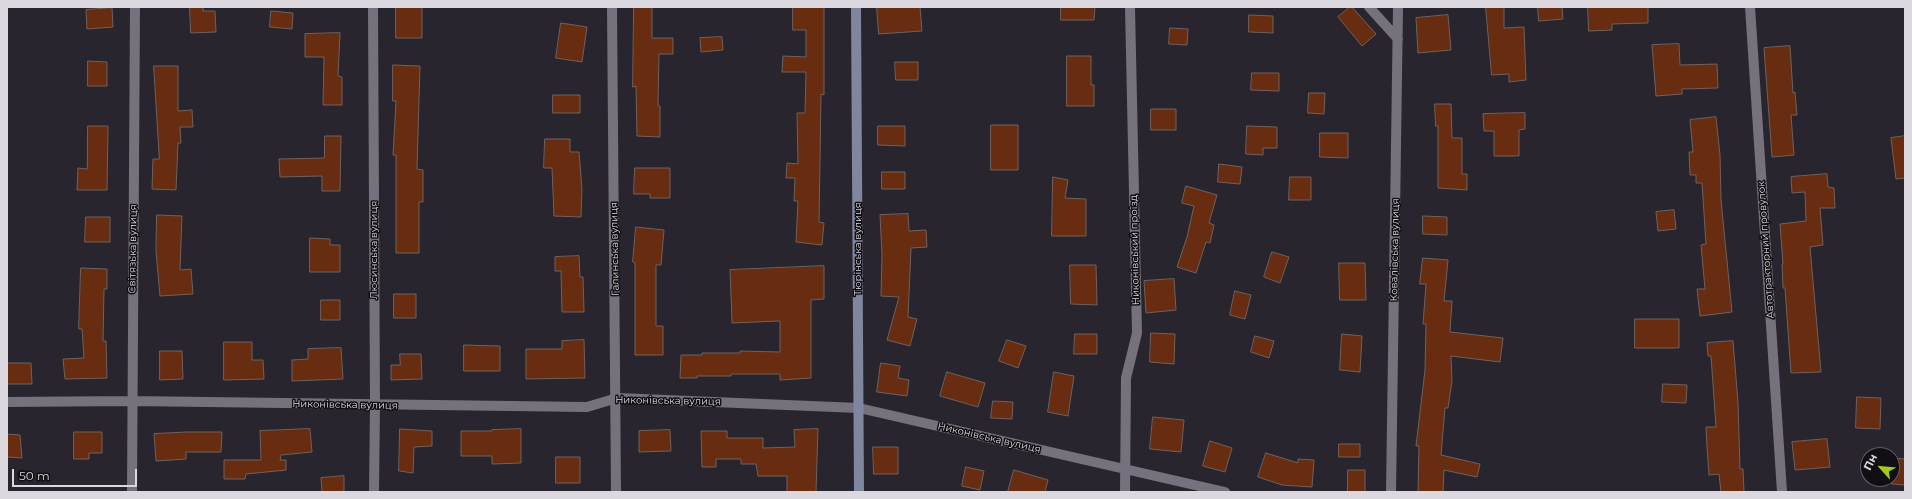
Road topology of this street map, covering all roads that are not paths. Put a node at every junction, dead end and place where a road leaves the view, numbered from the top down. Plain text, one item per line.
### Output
1 (135, 7) edge
2 (373, 7) edge
3 (612, 7) edge
4 (856, 7) edge
5 (1130, 7) edge
6 (1369, 7) edge
7 (1398, 7) edge
8 (1750, 7) edge
9 (1398, 39) junction
10 (616, 398) junction
11 (131, 401) junction
12 (7, 402) edge
13 (375, 406) junction
14 (859, 408) junction
15 (1124, 469) junction
16 (132, 492) edge
17 (374, 492) edge
18 (616, 492) edge
19 (859, 492) edge
20 (1124, 492) edge
21 (1225, 492) edge
22 (1391, 492) edge
23 (1782, 492) edge

1 - 11 street, Світязька вулиця
2 - 13 street, Люсинська вулиця
3 - 10 street, Галинська вулиця
4 - 14 main road, Тюрінська вулиця
5 - 15 street, Никонівський проїзд
6 - 9 street
7 - 9 street, Ковалівська вулиця
8 - 23 street, Автотракторний провулок
9 - 22 street, Ковалівська вулиця
10 - 13 street, Никонівська вулиця
10 - 14 street, Никонівська вулиця
10 - 18 street, Галинська вулиця
11 - 12 street, Никонівська вулиця
11 - 13 street, Никонівська вулиця
11 - 16 street, Світязька вулиця
13 - 17 street, Люсинська вулиця
14 - 15 street, Никонівська вулиця
14 - 19 main road, Тюрінська вулиця
15 - 20 street, Никонівський проїзд
15 - 21 street, Никонівська вулиця

